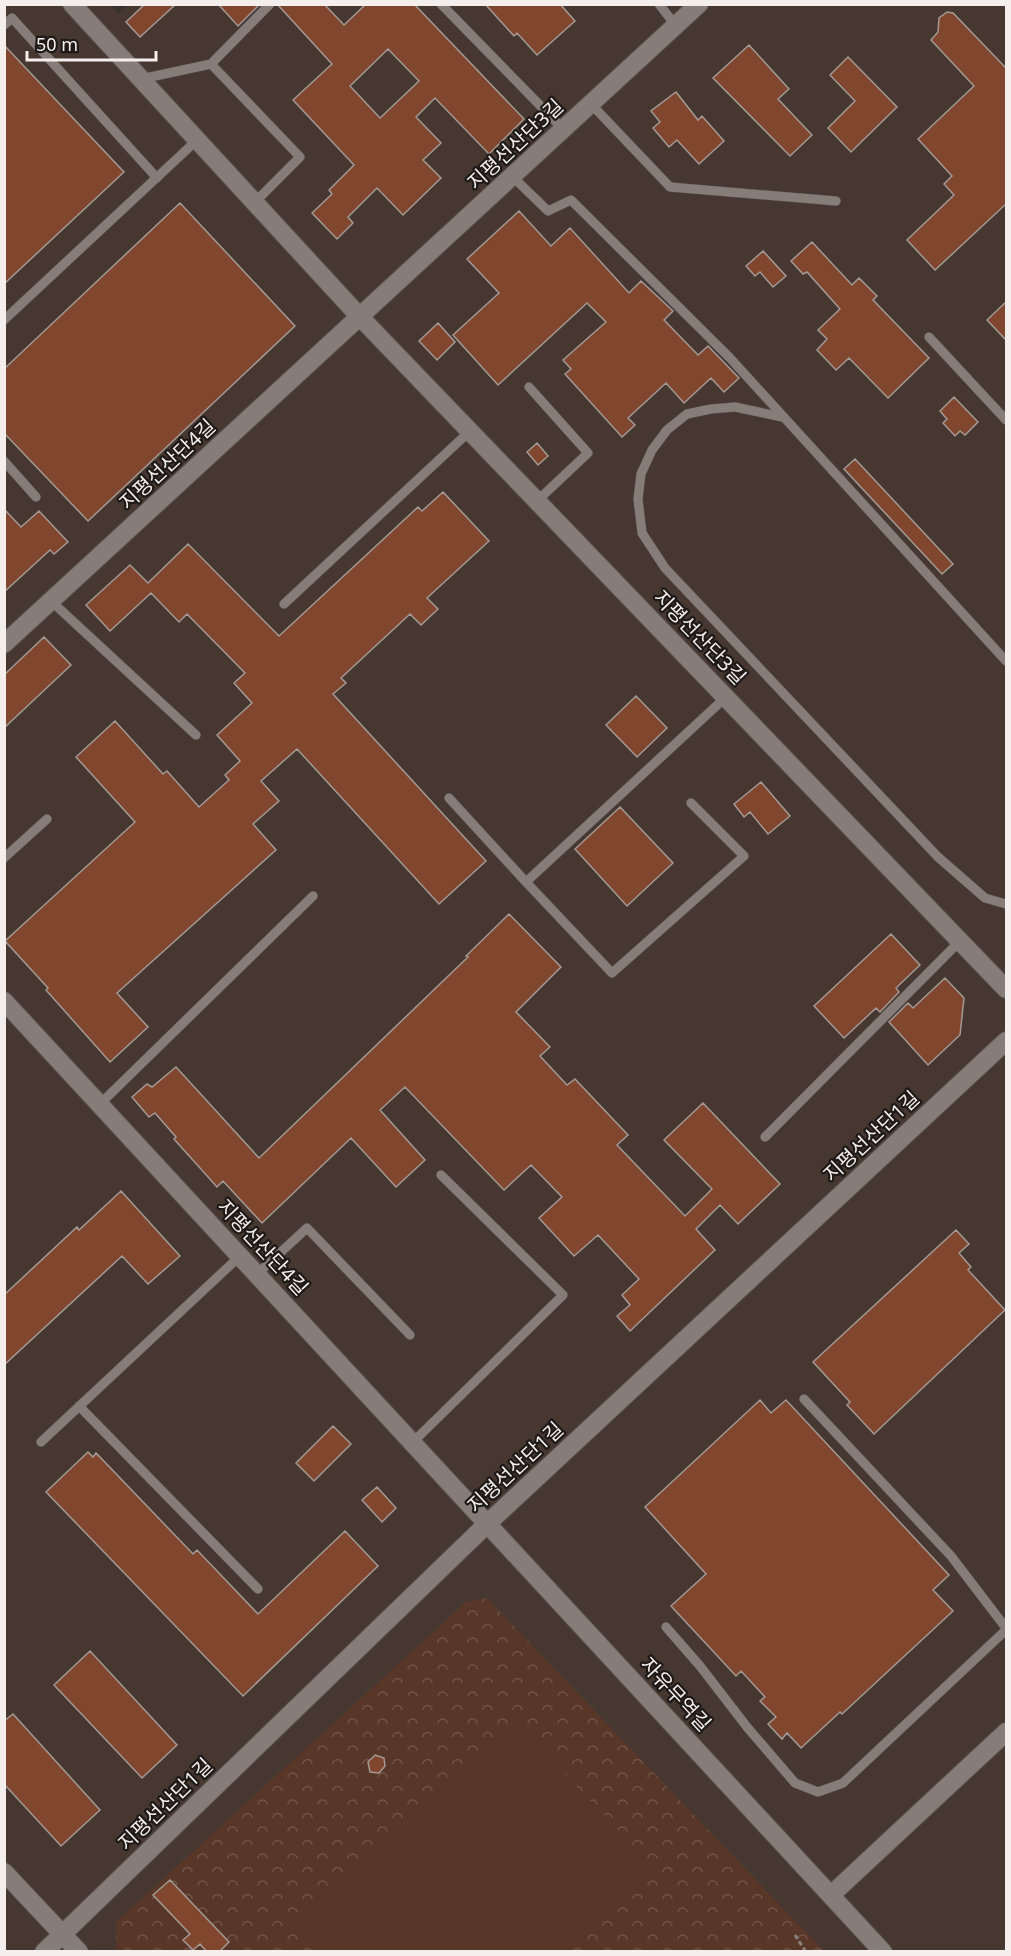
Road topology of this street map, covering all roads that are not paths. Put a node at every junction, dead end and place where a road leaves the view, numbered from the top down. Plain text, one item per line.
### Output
1 (72, 4) edge
2 (270, 4) edge
3 (441, 4) edge
4 (659, 4) edge
5 (699, 4) edge
6 (4, 25) edge
7 (676, 26) junction
8 (212, 64) junction
9 (141, 79) junction
10 (591, 104) junction
11 (564, 130) junction
12 (197, 140) junction
13 (513, 177) junction
14 (157, 178) junction
15 (836, 201) dead end
16 (255, 202) junction
17 (360, 317) junction
18 (4, 320) edge
19 (929, 337) dead end
20 (529, 387) dead end
21 (782, 417) junction
22 (1006, 420) edge
23 (470, 431) junction
24 (4, 461) edge
25 (36, 496) dead end
26 (537, 501) junction
27 (51, 601) junction
28 (284, 604) dead end
29 (4, 644) edge
30 (1006, 661) edge
31 (726, 697) junction
32 (196, 735) dead end
33 (449, 798) dead end
34 (691, 803) dead end
35 (46, 819) dead end
36 (4, 858) edge
37 (526, 882) junction
38 (313, 896) dead end
39 (1006, 904) edge
40 (960, 941) junction
41 (1006, 989) edge
42 (4, 1001) edge
43 (1006, 1041) edge
44 (100, 1104) junction
45 (765, 1137) dead end
46 (441, 1175) dead end
47 (240, 1256) junction
48 (257, 1274) junction
49 (410, 1335) dead end
50 (804, 1399) dead end
51 (79, 1406) junction
52 (41, 1442) dead end
53 (413, 1442) junction
54 (488, 1523) junction
55 (258, 1589) dead end
56 (666, 1628) dead end
57 (1006, 1629) edge
58 (1006, 1732) edge
59 (4, 1872) edge
60 (831, 1895) junction
61 (62, 1934) junction
62 (44, 1952) edge
63 (79, 1952) edge
64 (883, 1952) edge

1 - 9 street, 지평선산단3길
2 - 8 lane
3 - 11 lane
4 - 7 lane
5 - 7 street, 지평선산단3길
6 - 14 lane
7 - 10 street, 지평선산단3길
8 - 9 lane
8 - 16 lane
9 - 12 street, 지평선산단3길
10 - 11 street, 지평선산단3길
10 - 15 lane
11 - 13 street, 지평선산단3길
12 - 14 lane
12 - 16 street, 지평선산단3길
13 - 17 street, 지평선산단3길
13 - 21 lane
14 - 18 lane
16 - 17 street, 지평선산단3길
17 - 23 street, 지평선산단3길
17 - 27 street, 지평선산단4길
19 - 22 lane
20 - 26 lane
21 - 30 lane
21 - 39 lane
23 - 26 street, 지평선산단3길
23 - 28 lane
24 - 25 lane
26 - 31 street, 지평선산단3길
27 - 29 street, 지평선산단4길
27 - 32 lane
31 - 37 lane
31 - 40 street, 지평선산단3길
33 - 37 lane
34 - 37 lane
35 - 36 lane
38 - 44 lane
40 - 41 street, 지평선산단3길
40 - 45 lane
42 - 44 street, 지평선산단4길
43 - 54 street, 지평선산단1길
44 - 47 street, 지평선산단4길
46 - 53 lane
47 - 48 street, 지평선산단4길
47 - 51 lane
48 - 49 lane
48 - 53 street, 지평선산단4길
50 - 57 lane
51 - 52 lane
51 - 55 lane
53 - 54 street, 지평선산단4길
54 - 60 street, 자유무역길
54 - 61 street, 지평선산단1길
56 - 57 lane
58 - 60 street
59 - 61 street
60 - 64 street, 자유무역길
61 - 62 street, 지평선산단1길
61 - 63 street

